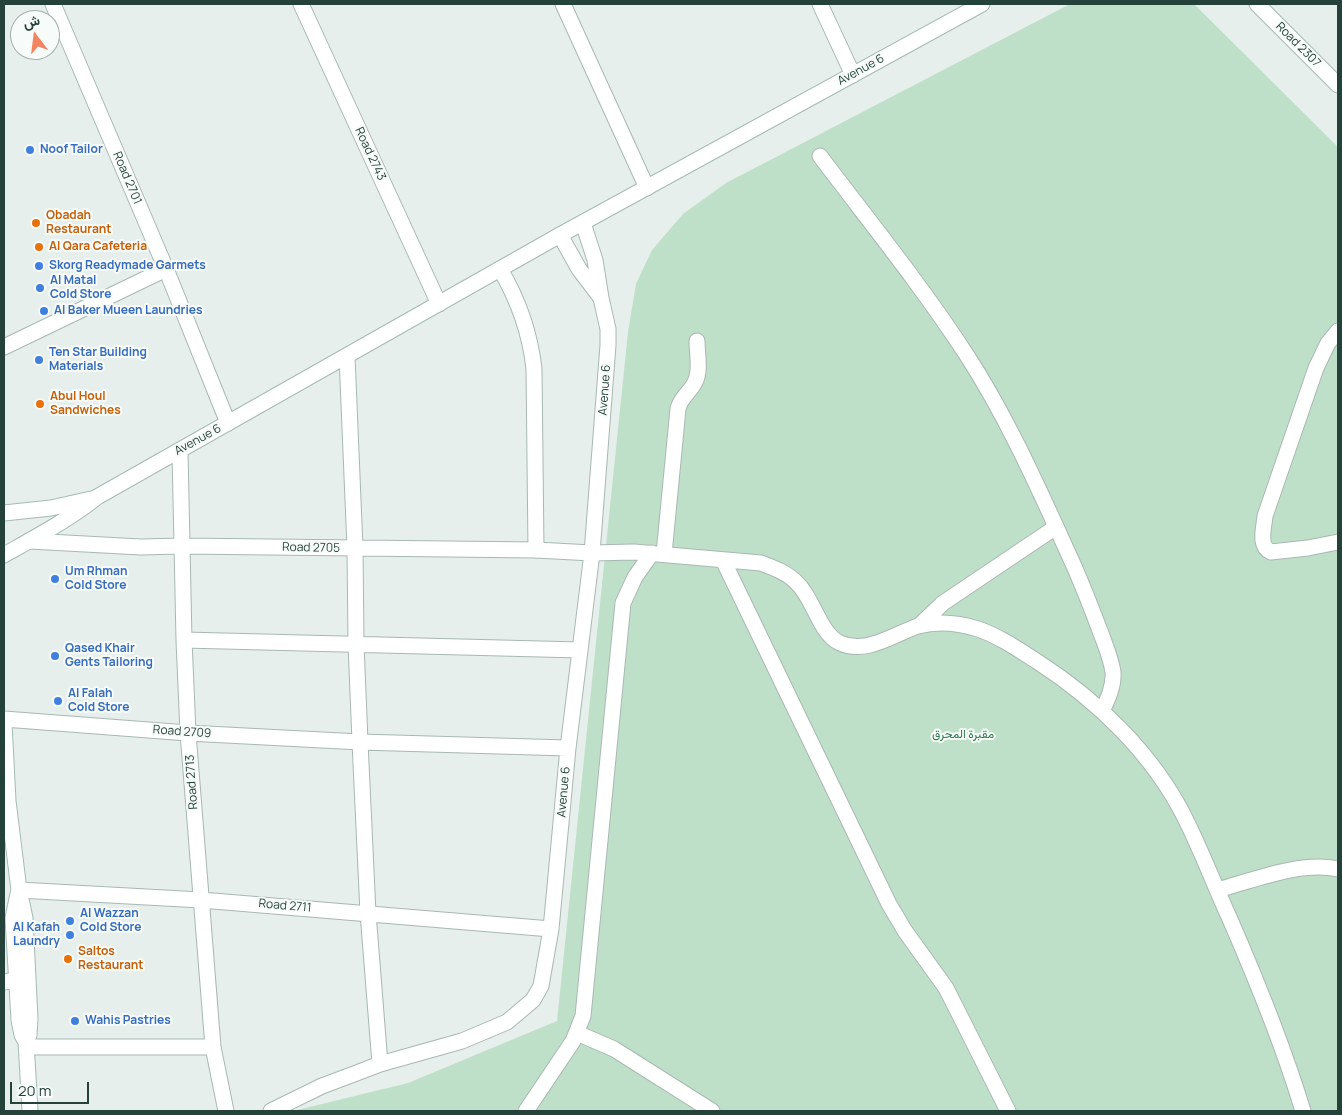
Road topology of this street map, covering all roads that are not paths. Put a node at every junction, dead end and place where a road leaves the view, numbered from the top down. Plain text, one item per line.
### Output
1 (53, 4) edge
2 (301, 4) edge
3 (563, 4) edge
4 (820, 4) edge
5 (982, 4) edge
6 (1257, 4) edge
7 (853, 75) junction
8 (1338, 86) edge
9 (820, 156) dead end
10 (648, 188) junction
11 (583, 223) junction
12 (560, 235) junction
13 (166, 269) junction
14 (500, 269) junction
15 (601, 298) junction
16 (439, 304) junction
17 (1338, 331) edge
18 (697, 342) dead end
19 (4, 347) edge
20 (346, 356) junction
21 (228, 423) junction
22 (180, 451) junction
23 (97, 497) junction
24 (4, 513) edge
25 (1056, 527) junction
26 (29, 541) junction
27 (1338, 542) edge
28 (182, 546) junction
29 (355, 548) junction
30 (536, 550) junction
31 (592, 553) junction
32 (658, 554) junction
33 (4, 555) edge
34 (723, 560) junction
35 (919, 626) junction
36 (184, 640) junction
37 (356, 644) junction
38 (580, 650) junction
39 (1102, 711) junction
40 (4, 718) edge
41 (4, 723) edge
42 (188, 733) junction
43 (360, 742) junction
44 (568, 748) junction
45 (5, 760) edge
46 (9, 859) edge
47 (1338, 869) edge
48 (19, 890) junction
49 (1217, 890) junction
50 (201, 900) junction
51 (368, 913) junction
52 (551, 929) junction
53 (10, 981) edge
54 (577, 1033) junction
55 (26, 1044) junction
56 (213, 1046) junction
57 (380, 1064) junction
58 (30, 1111) edge
59 (226, 1111) edge
60 (272, 1111) edge
61 (526, 1111) edge
62 (712, 1111) edge
63 (1008, 1111) edge
64 (1303, 1111) edge

1 - 13 street, Road 2701
2 - 16 street, Road 2743
3 - 10 street
4 - 7 street
5 - 7 street, Avenue 6
6 - 8 street, Road 2307
7 - 10 street, Avenue 6
9 - 25 street
10 - 11 street, Avenue 6
11 - 12 street, Avenue 6
11 - 15 street, Avenue 6
12 - 14 street, Avenue 6
12 - 15 street, Avenue 6
13 - 19 street
13 - 21 street, Road 2701
14 - 16 street, Avenue 6
14 - 30 street
15 - 31 street, Avenue 6
16 - 20 street, Avenue 6
17 - 27 street
18 - 32 street
20 - 21 street, Avenue 6
20 - 29 street
21 - 22 street, Avenue 6
22 - 23 street, Avenue 6
22 - 28 street, Road 2713
23 - 24 street, Avenue 6
23 - 26 street, Avenue 6
25 - 35 street
25 - 39 street
26 - 28 street, Road 2705
26 - 33 street, Avenue 6
28 - 29 street, Road 2705
28 - 36 street, Road 2713
29 - 30 street, Road 2705
29 - 37 street
30 - 31 street, Road 2705
31 - 32 street, Road 2705
31 - 38 street, Avenue 6
32 - 34 street, Road 2705
32 - 54 street
34 - 35 street, Road 2705
34 - 63 street
35 - 39 street
36 - 37 street
36 - 42 street, Road 2713
37 - 38 street
37 - 43 street
38 - 44 street, Avenue 6
39 - 49 street
40 - 42 street, Road 2709
41 - 45 street
42 - 43 street, Road 2709
42 - 50 street, Road 2713
43 - 44 street, Road 2709
43 - 51 street
44 - 52 street, Avenue 6
45 - 46 street
46 - 48 street
47 - 49 street
48 - 50 street, Road 2711
48 - 53 street
48 - 55 street
49 - 64 street
50 - 51 street, Road 2711
50 - 56 street, Road 2713
51 - 52 street, Road 2711
51 - 57 street
52 - 57 street, Avenue 6
53 - 55 street
54 - 61 street
54 - 62 street
55 - 56 street
55 - 58 street
56 - 59 street, Road 2713
57 - 60 street, Avenue 6

